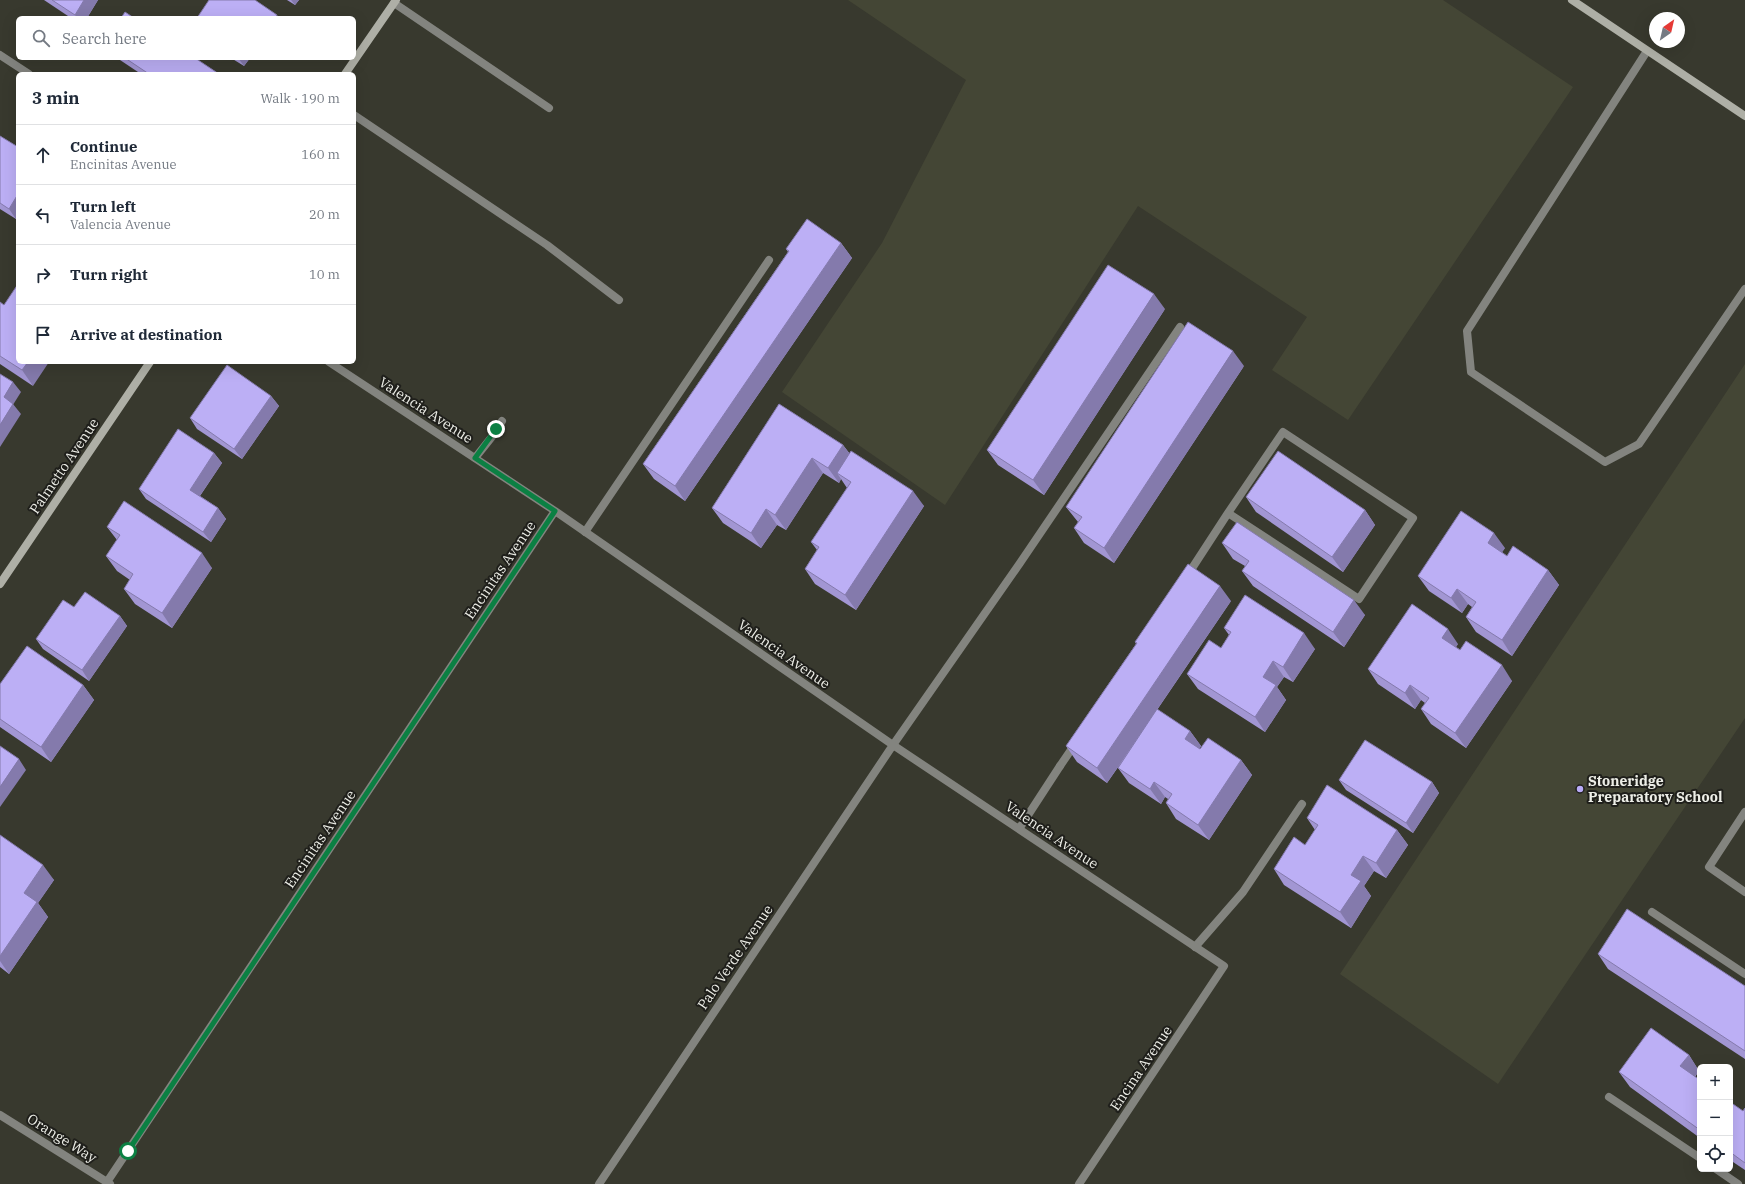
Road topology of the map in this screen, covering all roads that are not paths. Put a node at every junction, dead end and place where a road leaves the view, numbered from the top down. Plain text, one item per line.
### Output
1 (1572, 0) edge
2 (395, 2) edge
3 (1647, 51) junction
4 (0, 55) edge
5 (356, 58) edge
6 (355, 60) edge
7 (26, 72) edge
8 (346, 72) edge
9 (549, 108) dead end
10 (356, 115) edge
11 (1745, 116) edge
12 (769, 260) dead end
13 (1745, 289) edge
14 (619, 300) dead end
15 (1180, 327) dead end
16 (149, 364) edge
17 (332, 364) edge
18 (502, 421) dead end
19 (475, 458) junction
20 (555, 511) junction
21 (1228, 513) junction
22 (585, 532) junction
23 (1184, 580) edge
24 (0, 584) edge
25 (1078, 740) edge
26 (893, 745) junction
27 (1302, 804) dead end
28 (1745, 812) edge
29 (1019, 828) junction
30 (1745, 892) edge
31 (1652, 912) dead end
32 (1195, 947) junction
33 (1224, 966) joint
34 (1745, 974) edge
35 (1609, 1097) dead end
36 (0, 1115) edge
37 (1697, 1156) edge
38 (1720, 1172) edge
39 (108, 1183) edge
40 (599, 1184) edge
41 (1079, 1184) edge
42 (1738, 1184) edge

1 - 3 street
2 - 5 street
2 - 9 street
3 - 11 street
3 - 13 street
4 - 7 street
6 - 8 street
10 - 14 street
12 - 22 street
15 - 26 street, Palo Verde Avenue
16 - 24 street, Palmetto Avenue
17 - 19 street, Valencia Avenue
18 - 19 street
19 - 20 street, Valencia Avenue
20 - 22 street, Valencia Avenue
20 - 39 street, Encinitas Avenue
21 - 21 street
21 - 23 street
22 - 26 street, Valencia Avenue
25 - 29 street
26 - 29 street, Valencia Avenue
26 - 40 street, Palo Verde Avenue
27 - 32 street
28 - 30 street
29 - 32 street, Valencia Avenue
31 - 34 street
32 - 33 street, Valencia Avenue
33 - 41 street, Encina Avenue
35 - 37 street
36 - 39 street, Orange Way
38 - 42 street

